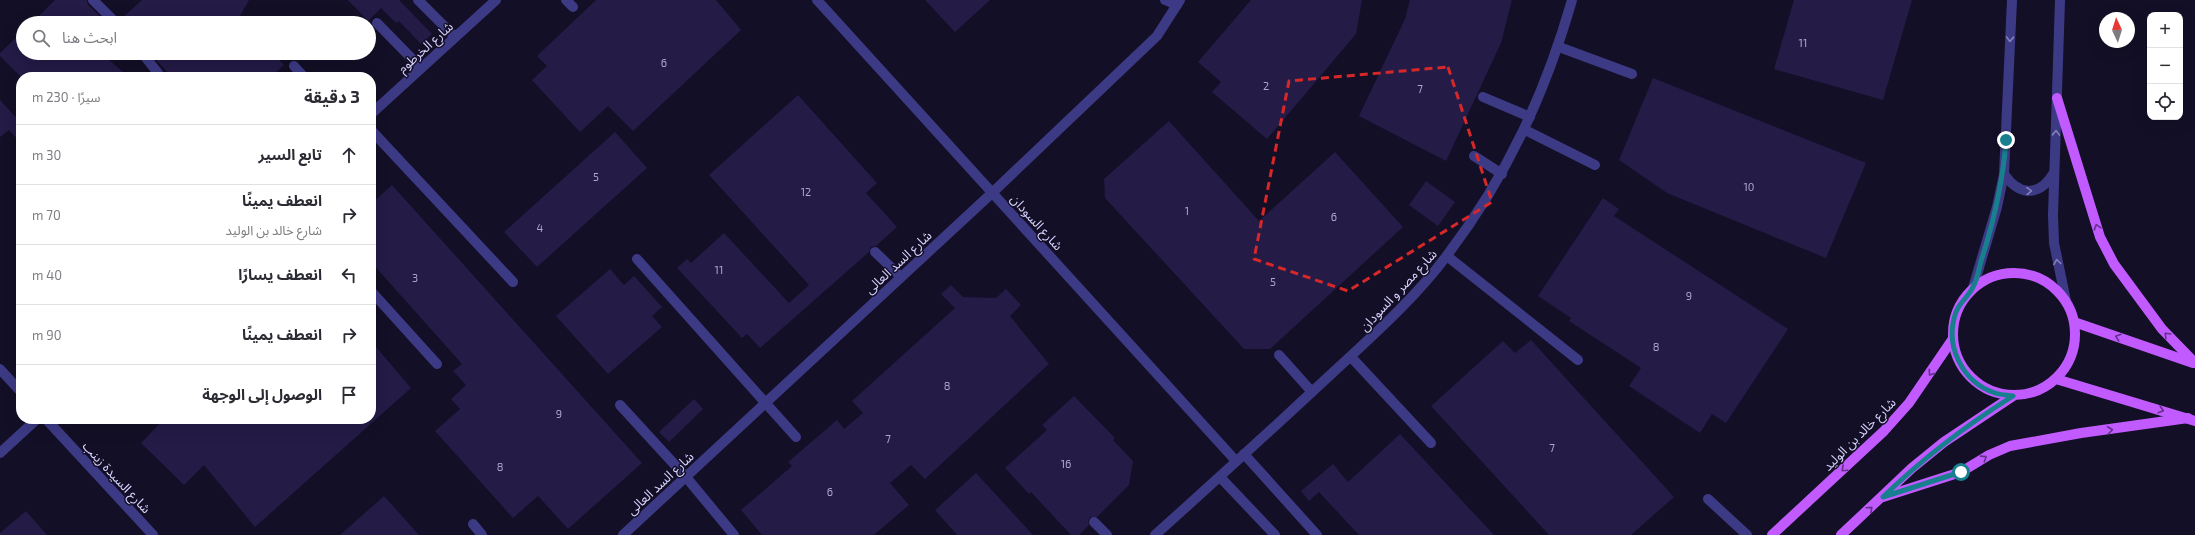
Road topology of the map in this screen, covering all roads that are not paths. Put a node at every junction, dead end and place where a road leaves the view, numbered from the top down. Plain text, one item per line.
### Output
1 (93, 0) edge
2 (418, 0) edge
3 (496, 0) edge
4 (818, 0) edge
5 (1165, 0) edge
6 (1572, 0) edge
7 (2012, 0) edge
8 (2060, 0) edge
9 (1179, 3) edge
10 (109, 16) edge
11 (377, 23) dead end
12 (455, 37) junction
13 (1559, 47) junction
14 (147, 60) edge
15 (294, 66) dead end
16 (421, 68) junction
17 (156, 72) edge
18 (299, 72) edge
19 (1632, 74) dead end
20 (1483, 97) dead end
21 (2057, 98) junction
22 (376, 109) edge
23 (1530, 117) junction
24 (1525, 130) junction
25 (376, 135) edge
26 (1474, 156) dead end
27 (1595, 165) dead end
28 (2053, 173) junction
29 (1502, 174) junction
30 (2004, 174) junction
31 (992, 193) junction
32 (875, 252) dead end
33 (1447, 256) junction
34 (637, 259) dead end
35 (901, 277) junction
36 (513, 282) dead end
37 (1973, 288) junction
38 (376, 297) edge
39 (2066, 300) junction
40 (2074, 322) junction
41 (1952, 340) junction
42 (1279, 355) dead end
43 (1351, 357) junction
44 (1578, 360) dead end
45 (2195, 363) edge
46 (437, 364) dead end
47 (0, 369) edge
48 (2056, 379) junction
49 (16, 387) edge
50 (1312, 392) junction
51 (2013, 396) junction
52 (765, 403) junction
53 (620, 405) dead end
54 (2191, 419) edge
55 (32, 424) edge
56 (51, 424) edge
57 (796, 437) dead end
58 (1431, 443) dead end
59 (0, 453) edge
60 (1244, 454) junction
61 (1236, 461) junction
62 (686, 477) junction
63 (1220, 477) junction
64 (1883, 497) junction
65 (1708, 499) dead end
66 (1094, 522) dead end
67 (473, 524) dead end
68 (153, 535) edge
69 (482, 535) edge
70 (624, 535) edge
71 (734, 535) edge
72 (1108, 535) edge
73 (1156, 535) edge
74 (1275, 535) edge
75 (1317, 535) edge
76 (1747, 535) edge
77 (1772, 535) edge
78 (1841, 535) edge

1 - 10 street
2 - 12 street
3 - 12 street, شارع الخرطوم
4 - 31 street, شارع السودان
5 - 9 street
6 - 13 street, شارع مصر و السودان
7 -> 30 street
8 - 21 street
9 - 31 street, شارع السد العالى
11 - 16 street
12 - 16 street, شارع الخرطوم
13 - 19 street
13 - 23 street, شارع مصر و السودان
14 - 17 street
15 - 18 street
16 - 22 street, شارع الخرطوم
20 - 23 street
28 -> 21 street
45 -> 21 main road
23 - 24 street, شارع مصر و السودان
24 - 27 street
24 - 29 street, شارع مصر و السودان
25 - 36 street
26 - 29 street
30 -> 28 street
39 -> 28 street
29 - 33 street, شارع مصر و السودان
30 - 37 street
31 - 35 street, شارع السد العالى
31 - 61 street, شارع السودان
32 - 35 street
33 - 43 street, شارع مصر و السودان
33 - 44 street
34 - 52 street
35 - 52 street, شارع السد العالى
37 - 39 main road
37 - 41 main road
38 - 46 street
39 - 40 main road
45 -> 40 main road
40 - 48 main road
41 - 51 main road
41 -> 77 main road, شارع خالد بن الوليد
42 - 50 street
43 - 50 street, شارع مصر و السودان
43 - 58 street
47 - 49 street
48 - 51 main road
48 -> 54 main road
50 - 60 street, شارع مصر و السودان
51 - 64 main road
52 - 57 street
52 - 62 street, شارع السد العالى
53 - 62 street
64 -> 54 main road
55 - 59 street
56 - 68 street, شارع السيدة زينب
60 - 61 street, شارع مصر و السودان
60 - 75 street
61 - 63 street, شارع مصر و السودان
62 - 70 street, شارع السد العالى
62 - 71 street
63 - 73 street, شارع مصر و السودان
63 - 74 street
78 -> 64 main road
65 - 76 street
66 - 72 street
67 - 69 street

